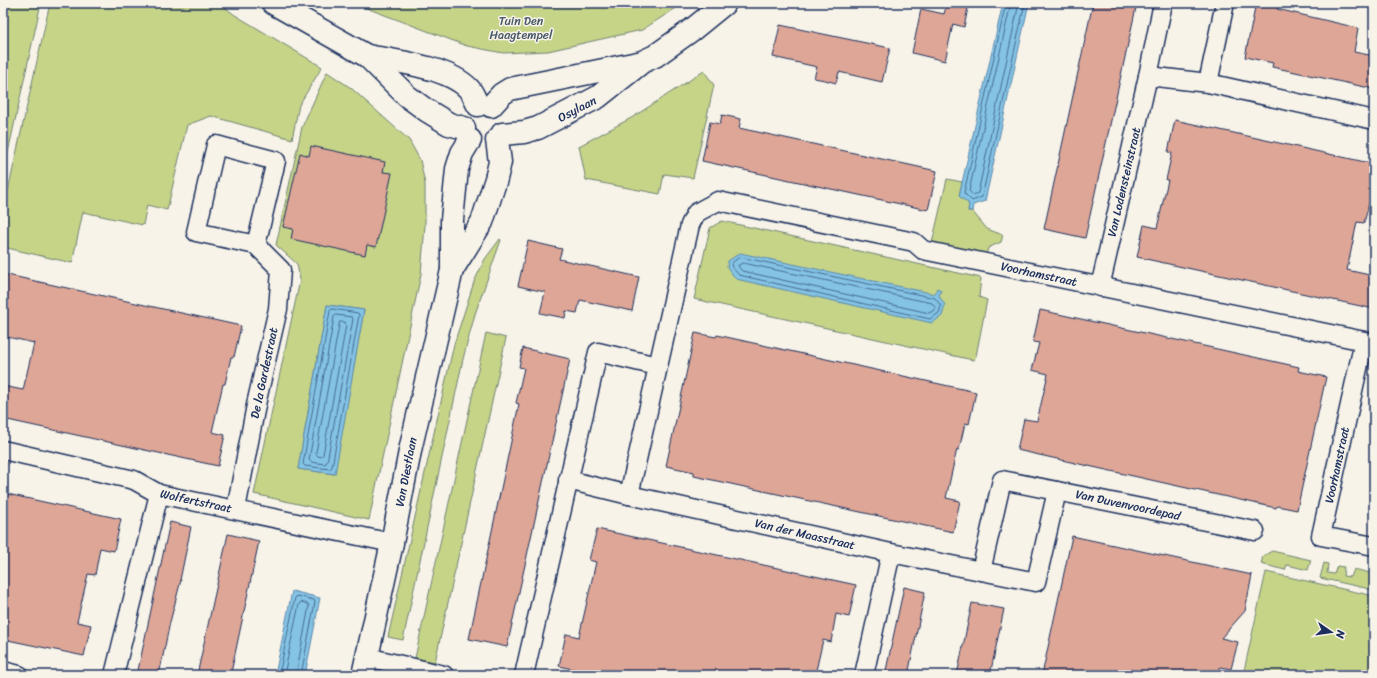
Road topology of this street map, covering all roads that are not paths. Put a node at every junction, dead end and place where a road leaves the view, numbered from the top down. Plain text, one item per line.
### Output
1 (273, 3) edge
2 (725, 3) edge
3 (1163, 3) edge
4 (1225, 3) edge
5 (366, 56) junction
6 (642, 62) junction
7 (1148, 76) junction
8 (1208, 83) junction
9 (484, 105) junction
10 (1374, 120) edge
11 (467, 134) junction
12 (499, 137) junction
13 (256, 245) junction
14 (452, 270) junction
15 (1100, 287) junction
16 (1369, 342) edge
17 (657, 366) junction
18 (3, 450) edge
19 (568, 480) junction
20 (1057, 491) junction
21 (159, 494) junction
22 (629, 495) junction
23 (236, 509) junction
24 (1255, 531) dead end
25 (392, 543) junction
26 (1374, 546) edge
27 (891, 553) junction
28 (981, 571) junction
29 (365, 666) edge
30 (3, 672) edge
31 (19, 675) edge
32 (114, 675) edge
33 (444, 675) edge
34 (524, 675) edge
35 (864, 675) edge

1 - 5 street
2 - 6 street, Osylaan
3 - 7 street, Van Lodensteinstraat
4 - 8 street
5 - 9 street
5 - 11 street
6 - 9 street, Osylaan
6 - 12 street, Osylaan
7 - 8 street
7 - 15 street, Van Lodensteinstraat
8 - 10 street
9 - 11 street
9 - 12 street
11 - 12 street
11 - 14 street, Van Diestlaan
12 - 14 street, Van Diestlaan
13 - 13 street
13 - 23 street, De la Gardestraat
14 - 25 street, Van Diestlaan
15 - 16 street, Voorhamstraat
15 - 17 street, Voorhamstraat
16 - 26 street, Voorhamstraat
17 - 19 street
17 - 22 street
18 - 21 street, Wolfertstraat
19 - 22 street, Van der Maasstraat
19 - 34 street
20 - 24 street, Van Duvenvoordepad
20 - 28 street, Van Duvenvoordepad
20 - 28 street, Van der Maasstraat
21 - 23 street, Wolfertstraat
21 - 32 street
22 - 27 street, Van der Maasstraat
23 - 25 street, Wolfertstraat
25 - 29 street, Van Diestlaan
27 - 28 street, Van der Maasstraat
27 - 35 street
29 - 33 street
30 - 31 street

